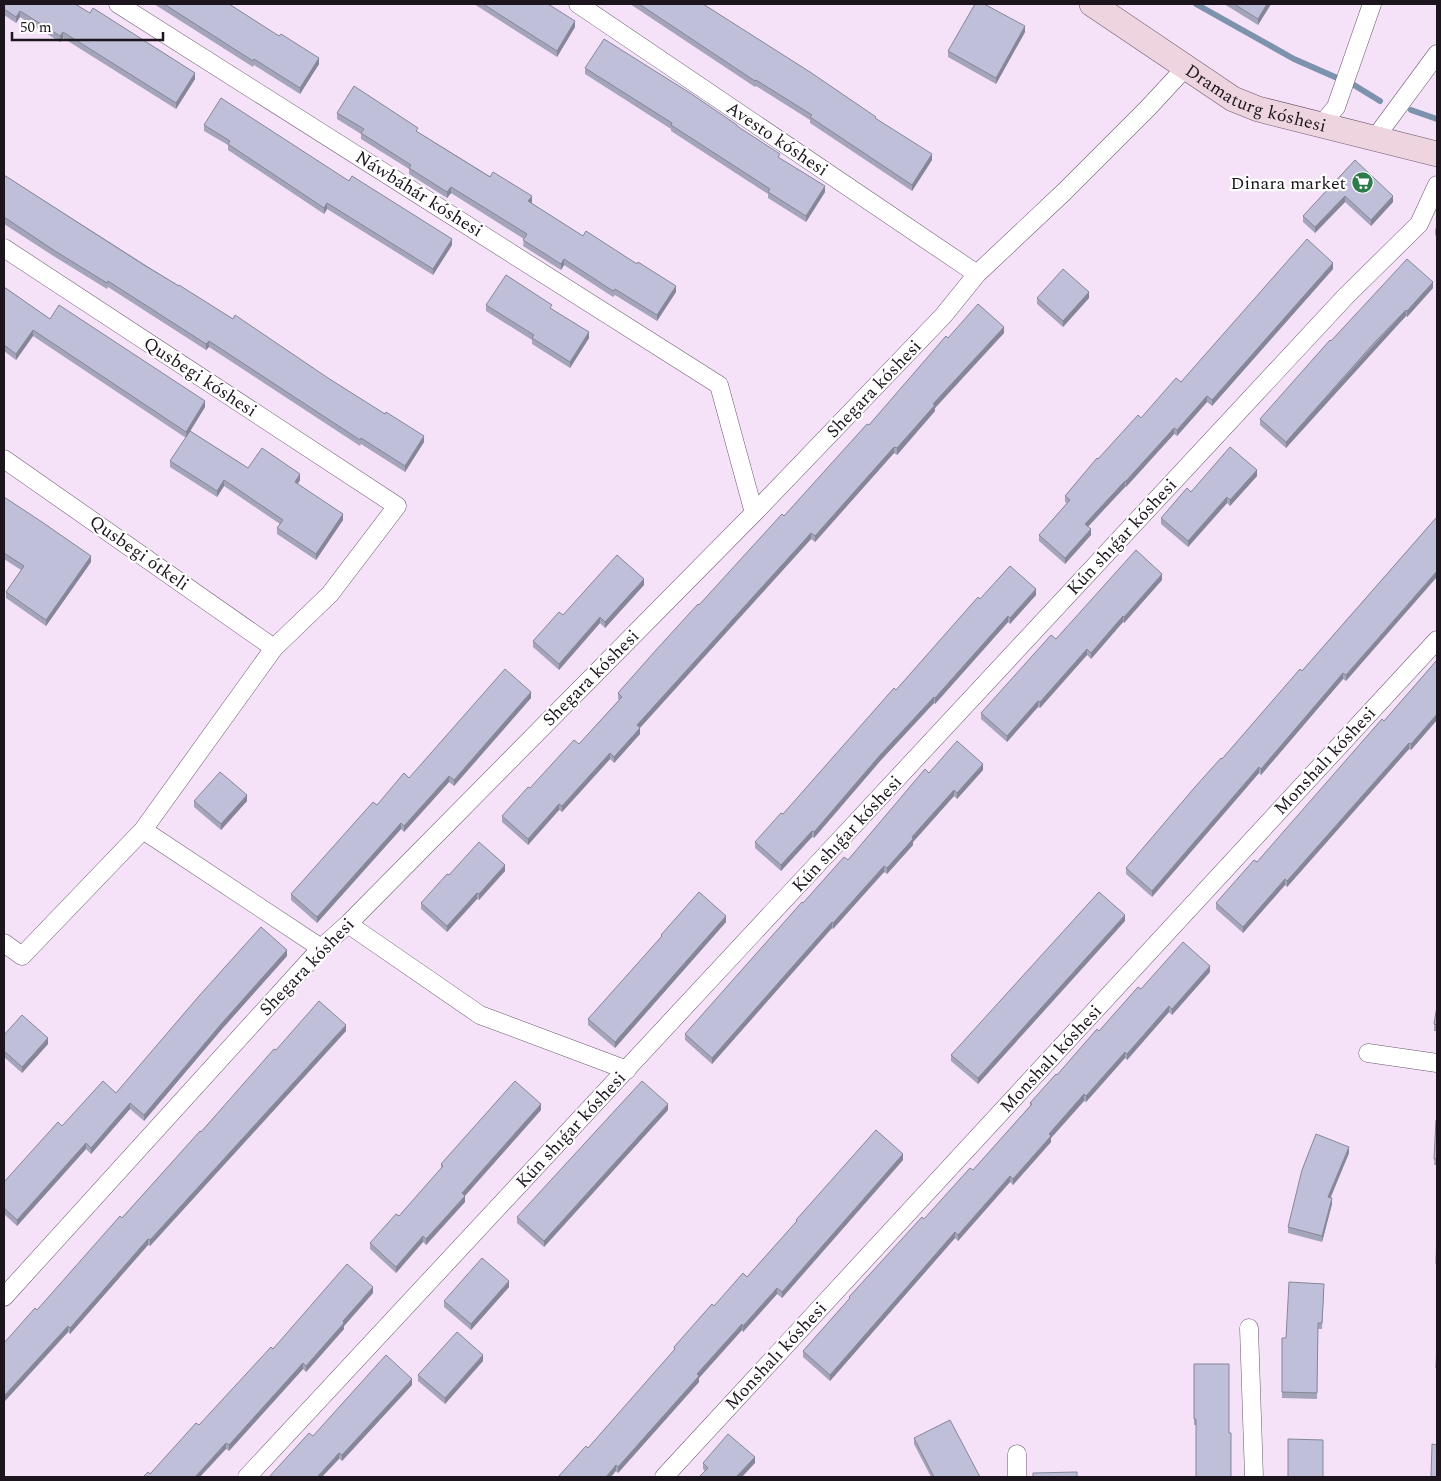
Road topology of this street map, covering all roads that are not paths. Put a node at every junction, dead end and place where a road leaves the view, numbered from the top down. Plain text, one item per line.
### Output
1 (118, 4) edge
2 (578, 4) edge
3 (1092, 4) edge
4 (1372, 4) edge
5 (1437, 54) edge
6 (1185, 68) junction
7 (1322, 125) junction
8 (1376, 138) junction
9 (1437, 154) edge
10 (1437, 185) edge
11 (4, 248) edge
12 (977, 274) junction
13 (4, 459) edge
14 (754, 513) junction
15 (1437, 640) edge
16 (274, 648) junction
17 (143, 830) junction
18 (348, 924) junction
19 (4, 944) edge
20 (321, 948) junction
21 (1368, 1053) dead end
22 (1437, 1063) edge
23 (627, 1070) junction
24 (4, 1296) edge
25 (1249, 1328) dead end
26 (1017, 1454) dead end
27 (248, 1477) edge
28 (664, 1477) edge
29 (1017, 1477) edge
30 (1254, 1477) edge

1 - 14 street, Náwbáhár kóshesi
2 - 12 street, Avesto kóshesi
3 - 6 street, Dramaturg kóshesi
4 - 7 street
5 - 8 street
6 - 7 street, Dramaturg kóshesi
6 - 12 street, Shegara kóshesi
7 - 8 street, Dramaturg kóshesi
8 - 9 street, Dramaturg kóshesi
10 - 23 street, Kún shıǵar kóshesi
11 - 16 street, Qusbegi kóshesi
12 - 14 street, Shegara kóshesi
13 - 16 street, Qusbegi ótkeli
14 - 18 street, Shegara kóshesi
15 - 28 street, Monshalı kóshesi
16 - 17 street
17 - 19 street
17 - 20 street
18 - 20 street, Shegara kóshesi
18 - 23 street
20 - 24 street, Shegara kóshesi
21 - 22 street
23 - 27 street, Kún shıǵar kóshesi
25 - 30 street
26 - 29 street

